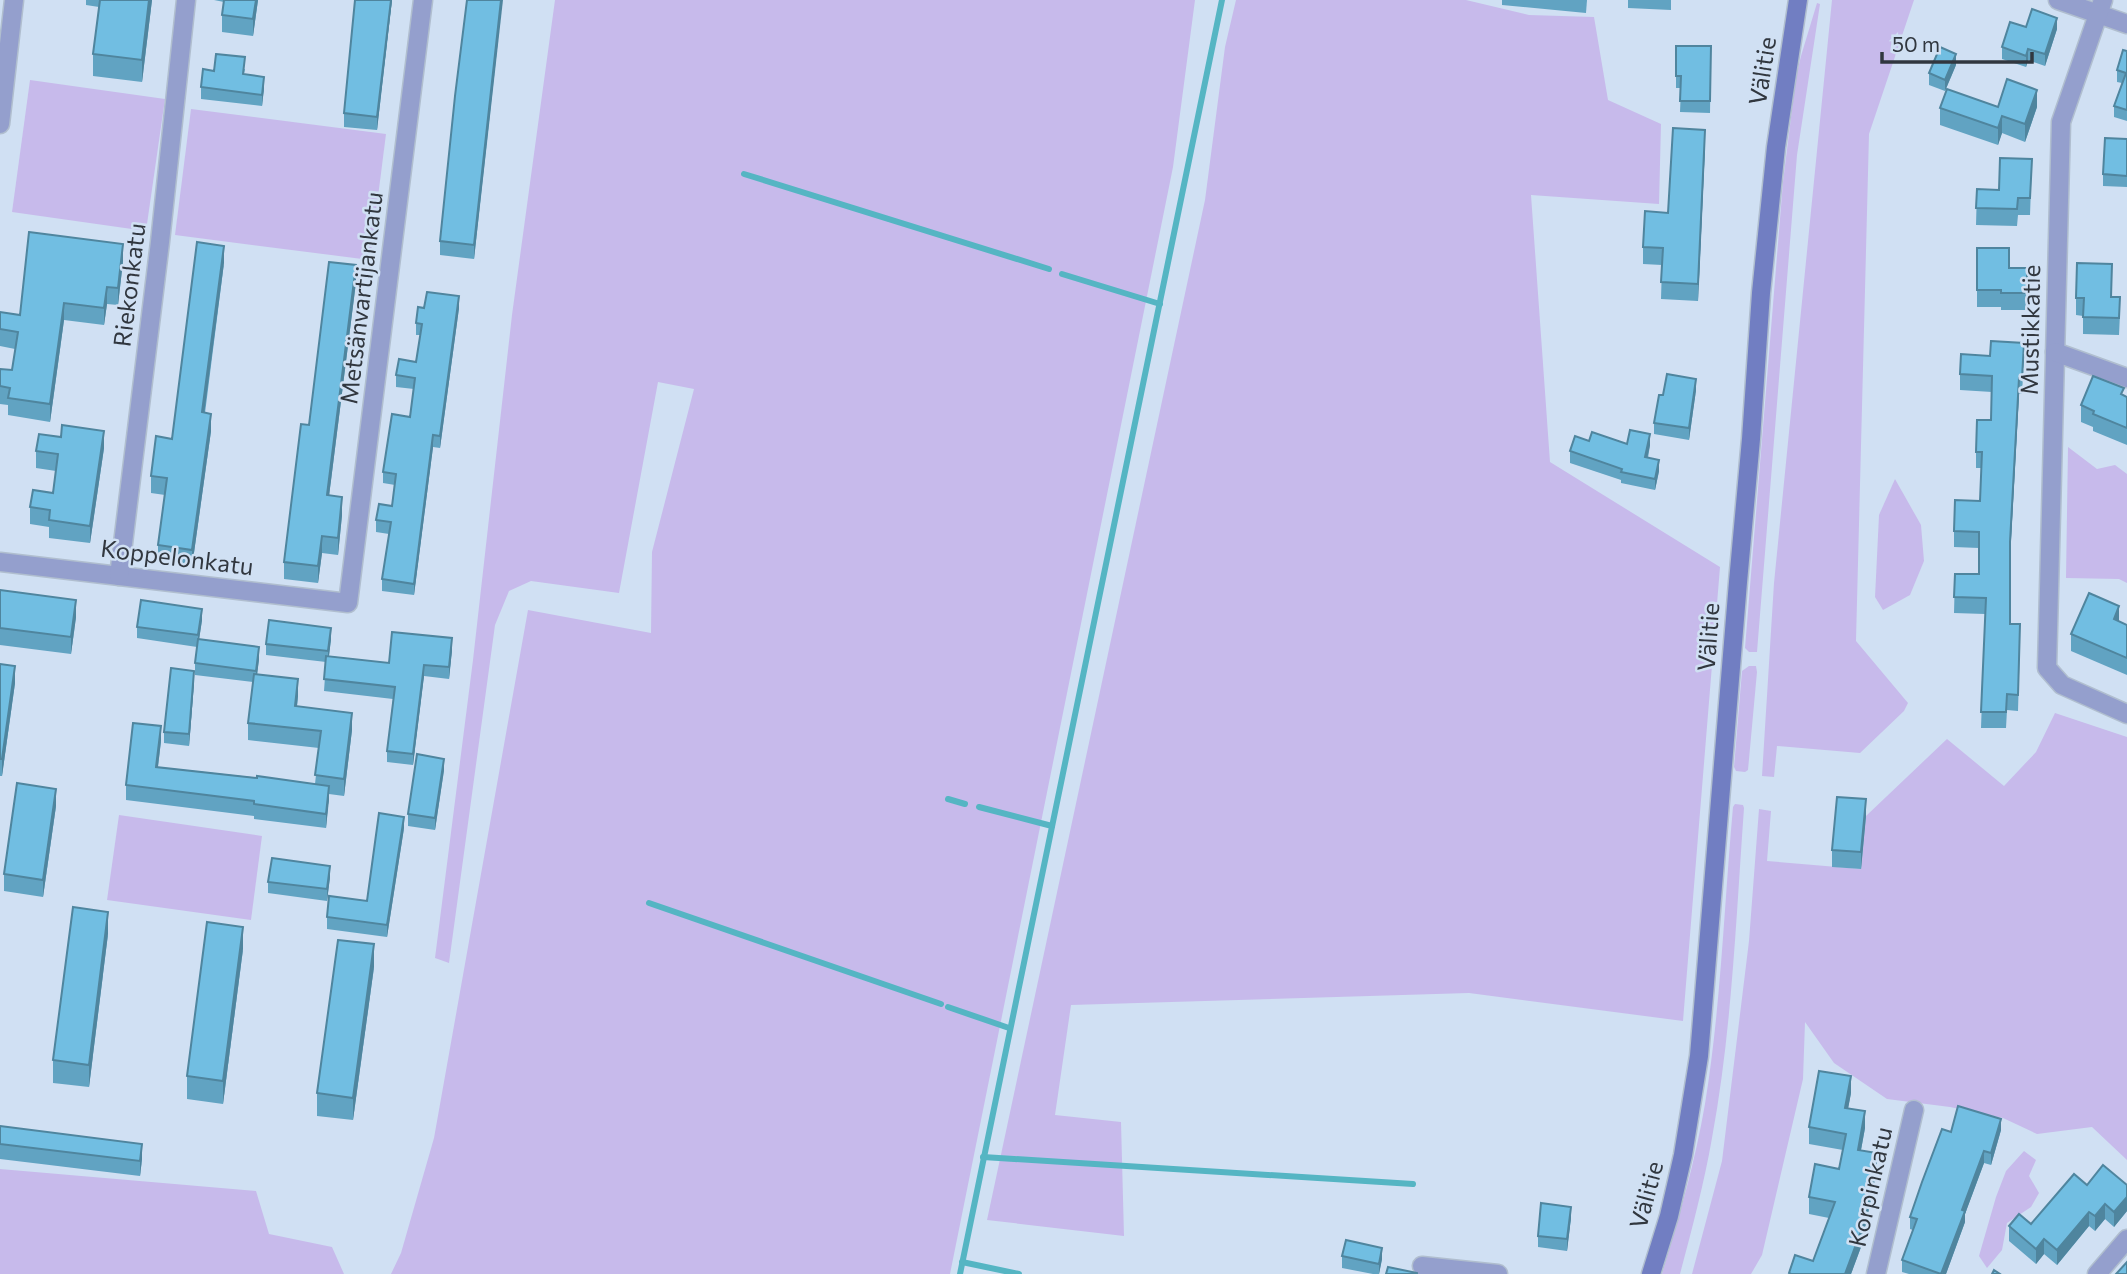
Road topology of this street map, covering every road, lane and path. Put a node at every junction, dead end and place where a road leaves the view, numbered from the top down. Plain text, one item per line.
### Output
1 (14, 0) edge
2 (186, 0) edge
3 (423, 0) edge
4 (1798, 0) edge
5 (2058, 0) edge
6 (2101, 7) edge
7 (2127, 24) edge
8 (0, 124) edge
9 (2055, 352) junction
10 (2127, 378) edge
11 (0, 562) edge
12 (120, 576) junction
13 (348, 603) joint
14 (2127, 714) edge
15 (1913, 1110) dead end
16 (2127, 1239) edge
17 (1422, 1266) dead end
18 (1497, 1274) edge
19 (1651, 1274) edge
20 (1875, 1274) edge
21 (2097, 1274) edge

1 - 8 street
2 - 12 street, Riekonkatu
3 - 13 street, Metsänvartijankatu
4 - 19 main road, Välitie
5 - 6 street
6 - 7 street
6 - 9 street, Mustikkatie
9 - 10 street
9 - 14 street, Mustikkatie
11 - 12 street, Koppelonkatu
12 - 13 street, Koppelonkatu
15 - 20 street, Korpinkatu
16 - 21 street
17 - 18 street

